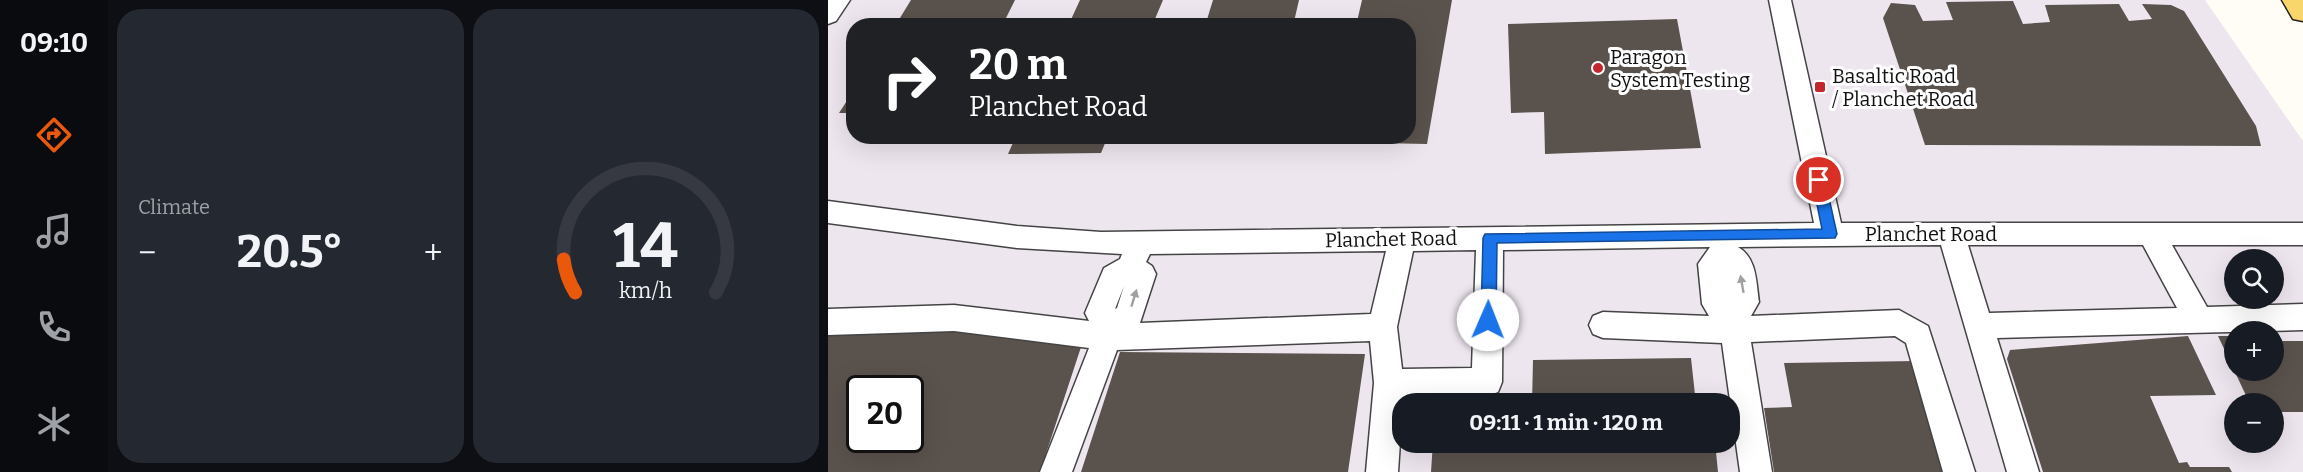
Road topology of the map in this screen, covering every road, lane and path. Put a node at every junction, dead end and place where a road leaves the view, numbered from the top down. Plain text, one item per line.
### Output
1 (839, 0) edge
2 (1780, 0) edge
3 (2295, 0) edge
4 (2303, 12) edge
5 (828, 16) edge
6 (832, 217) edge
7 (1830, 234) junction
8 (1951, 234) junction
9 (2151, 234) junction
10 (2303, 234) edge
11 (1490, 238) junction
12 (1402, 240) junction
13 (1724, 244) junction
14 (1136, 255) junction
15 (2303, 317) edge
16 (2199, 320) junction
17 (828, 322) edge
18 (1733, 325) junction
19 (1603, 326) dead end
20 (1978, 326) junction
21 (1383, 327) junction
22 (1110, 331) junction
23 (1389, 383) junction
24 (1056, 472) edge
25 (1382, 472) edge
26 (1756, 472) edge
27 (1959, 472) edge
28 (2023, 472) edge

1 - 5 street
2 - 7 street
3 - 4 main road
6 - 14 street, Planchet Road
7 - 8 street, Planchet Road
7 - 13 street, Planchet Road
8 - 9 street, Planchet Road
8 - 20 street
9 - 10 street, Planchet Road
9 - 16 street
11 - 12 street, Planchet Road
11 - 13 street, Planchet Road
11 - 23 street
12 - 14 street, Planchet Road
12 - 21 street
13 - 18 street
14 - 22 street
15 - 16 street
16 - 20 street
17 - 22 street
18 - 19 street
18 - 26 street
18 - 27 street
20 - 28 street
21 - 22 street
21 - 23 street
22 - 24 street
23 - 25 street

